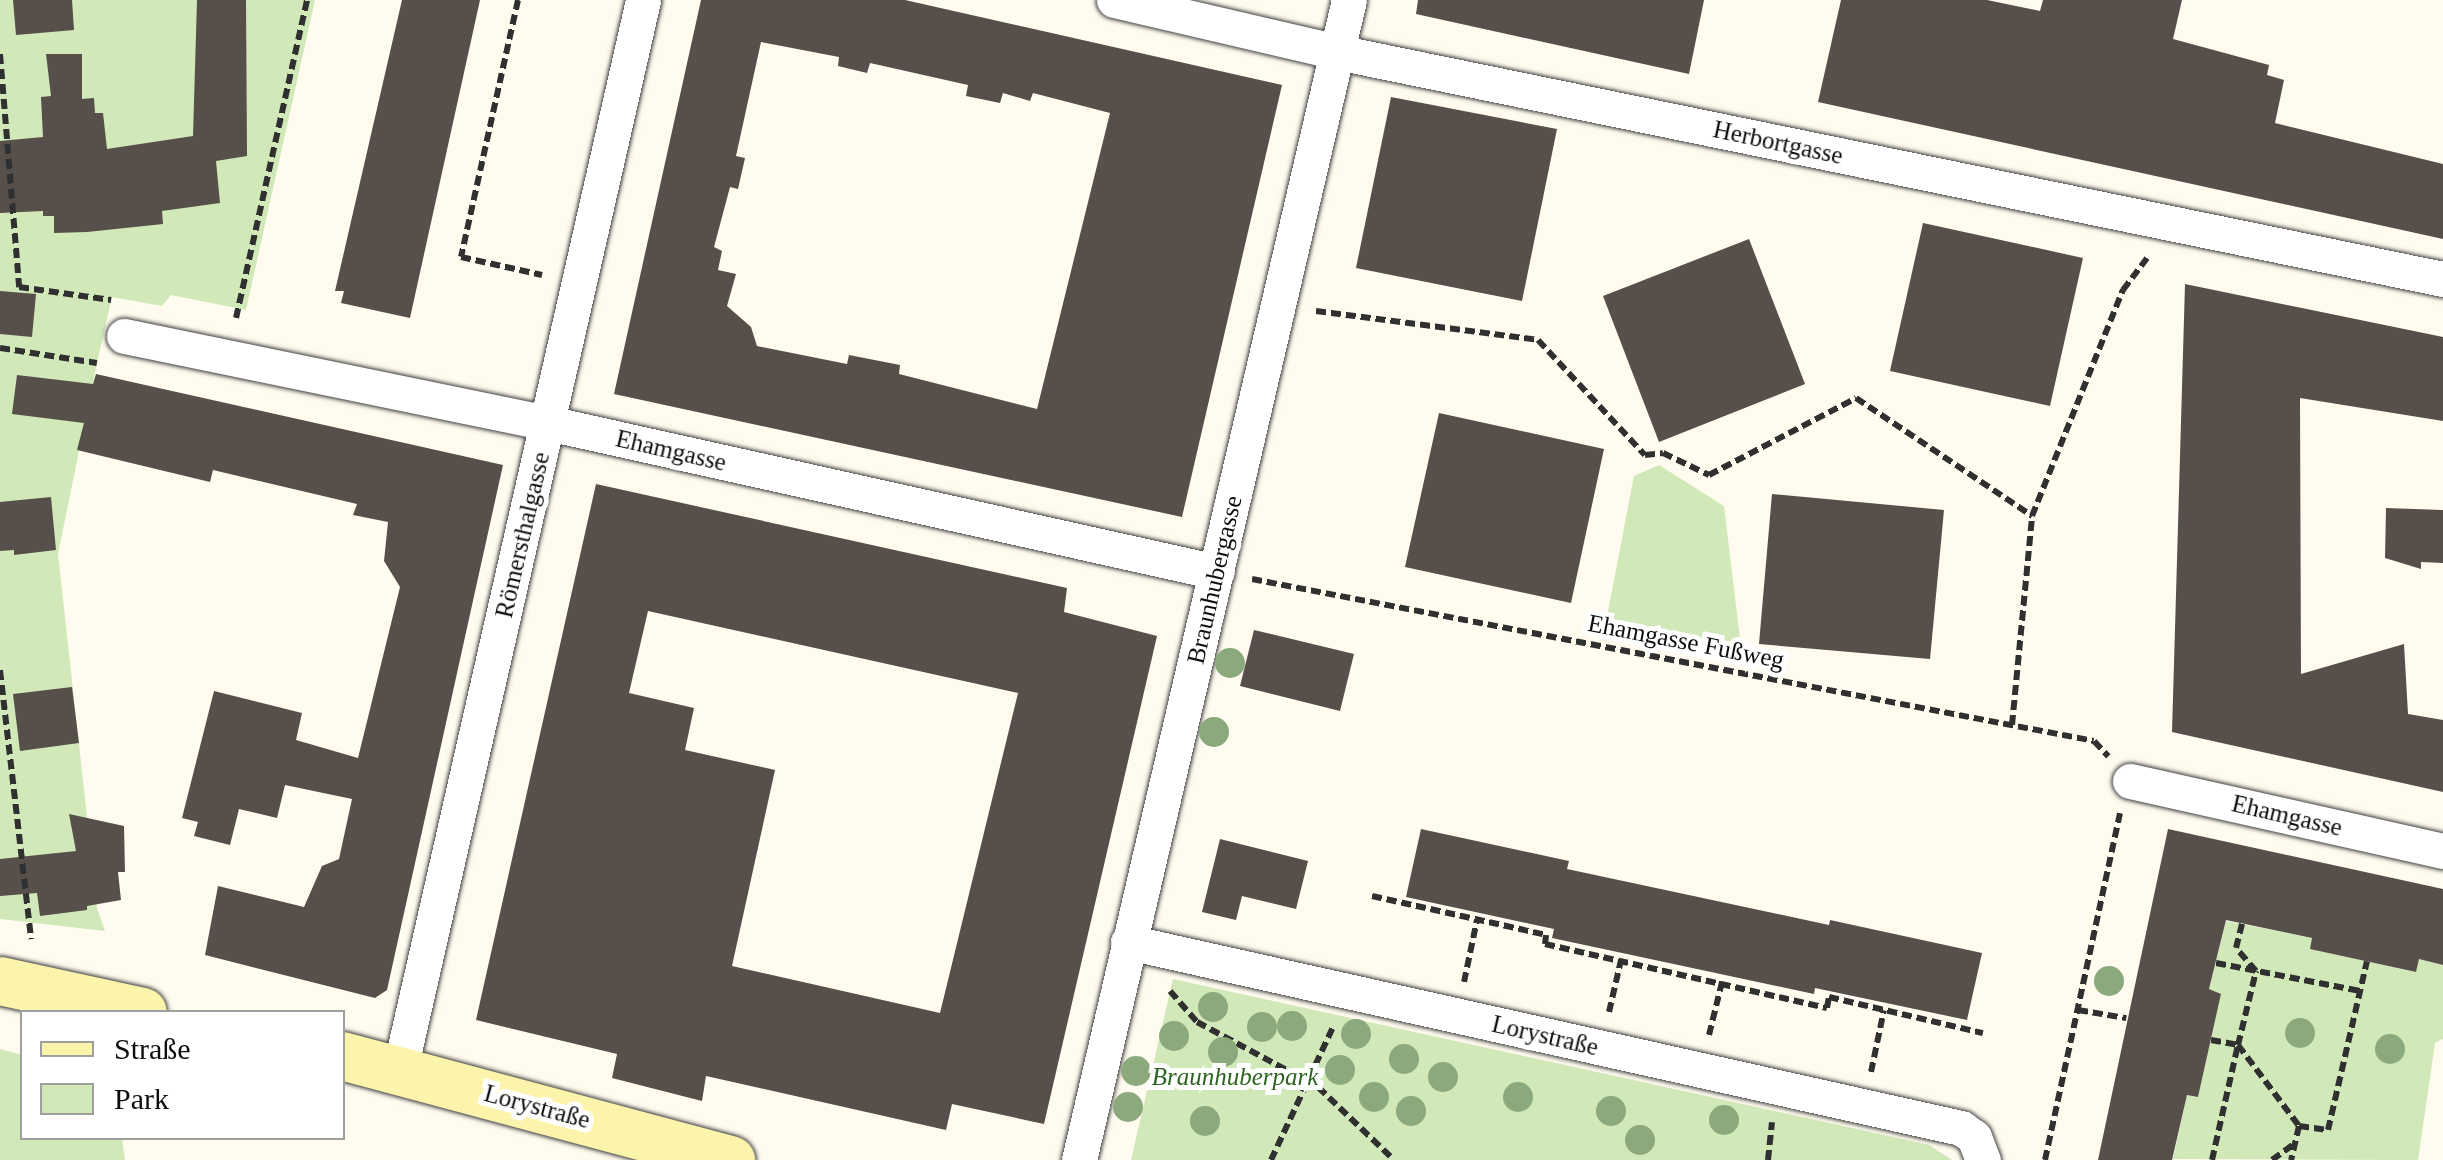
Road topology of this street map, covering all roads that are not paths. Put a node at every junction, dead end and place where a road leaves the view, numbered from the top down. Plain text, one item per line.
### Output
1 (643, 0) edge
2 (1114, 0) edge
3 (1349, 0) edge
4 (1337, 52) junction
5 (2443, 280) edge
6 (124, 336) road end
7 (548, 423) junction
8 (1217, 572) junction
9 (2130, 781) road end
10 (2443, 851) edge
11 (1128, 942) junction
12 (0, 981) edge
13 (134, 1010) edge
14 (345, 1057) edge
15 (400, 1069) junction
16 (732, 1160) edge
17 (1079, 1160) edge
18 (1982, 1160) edge

1 - 7 street, Römersthalgasse
2 - 4 street, Herbortgasse
3 - 4 street, Braunhubergasse
4 - 5 street, Herbortgasse
4 - 8 street, Braunhubergasse
6 - 7 street, Ehamgasse
7 - 8 street, Ehamgasse
7 - 15 street, Römersthalgasse
8 - 11 street, Braunhubergasse
9 - 10 street, Ehamgasse
11 - 17 street, Braunhubergasse
11 - 18 street, Lorystraße
12 - 13 street
14 - 15 street, Lorystraße
15 - 16 street, Lorystraße

